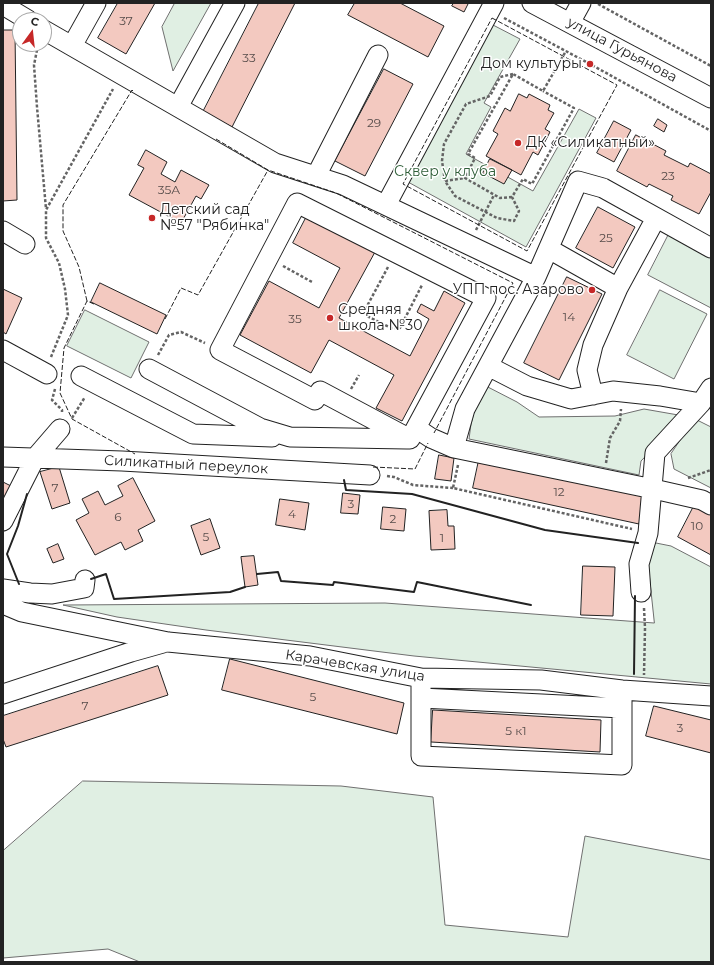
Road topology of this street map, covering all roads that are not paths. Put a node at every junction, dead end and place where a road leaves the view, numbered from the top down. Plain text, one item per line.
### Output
1 (96, 3) edge
2 (235, 3) edge
3 (532, 3) edge
4 (581, 3) edge
5 (3, 5) edge
6 (491, 7) edge
7 (15, 12) edge
8 (570, 23) junction
9 (52, 35) edge
10 (72, 46) junction
11 (378, 55) dead end
12 (711, 98) edge
13 (178, 107) junction
14 (316, 176) junction
15 (386, 205) junction
16 (656, 218) junction
17 (3, 231) edge
18 (25, 244) dead end
19 (711, 248) edge
20 (549, 249) junction
21 (536, 277) junction
22 (618, 288) junction
23 (3, 350) edge
24 (488, 366) junction
25 (149, 369) road end
26 (47, 374) road end
27 (88, 380) road end
28 (593, 395) junction
29 (706, 396) edge
30 (60, 430) road end
31 (413, 433) junction
32 (290, 437) junction
33 (458, 449) junction
34 (3, 457) edge
35 (36, 458) junction
36 (370, 475) road end
37 (652, 489) junction
38 (711, 505) edge
39 (3, 520) edge
40 (85, 580) dead end
41 (3, 589) edge
42 (641, 592) dead end
43 (3, 604) edge
44 (168, 642) junction
45 (421, 678) junction
46 (622, 690) junction
47 (3, 694) edge
48 (690, 694) junction
49 (711, 696) edge
50 (421, 698) junction
51 (711, 700) edge
52 (622, 708) junction

1 - 10 street
2 - 13 street
3 - 8 street, улица Гурьянова
4 - 8 street
5 - 7 street
6 - 15 street
8 - 12 street, улица Гурьянова
9 - 10 street
10 - 13 street
11 - 14 street
13 - 14 street
14 - 15 street
15 - 21 street
16 - 19 street
16 - 20 street
16 - 22 street
17 - 18 street
20 - 21 street
20 - 22 street
21 - 24 street
22 - 28 street
23 - 26 street
24 - 28 street
24 - 33 street
25 - 32 street
27 - 32 street
28 - 29 street
29 - 37 street
30 - 35 street
31 - 31 street
31 - 32 street
31 - 33 street
33 - 37 street
34 - 35 street, Силикатный переулок
35 - 36 street, Силикатный переулок
35 - 39 street
37 - 38 street
37 - 42 street
40 - 41 street
43 - 44 street, Карачевская улица
44 - 45 street, Карачевская улица
44 - 47 street
45 - 46 street, Карачевская улица
45 - 50 street
46 - 48 street, Карачевская улица
46 - 52 street
48 - 49 street, Карачевская улица
48 - 51 street
50 - 52 street
50 - 52 street

